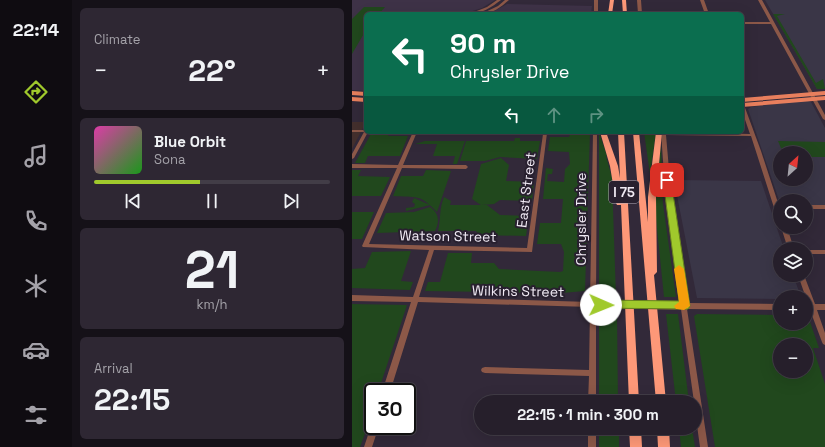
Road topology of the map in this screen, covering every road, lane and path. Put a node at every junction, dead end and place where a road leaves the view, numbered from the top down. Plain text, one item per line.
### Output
1 (499, 0) edge
2 (507, 0) edge
3 (596, 0) edge
4 (613, 0) edge
5 (624, 0) edge
6 (638, 0) edge
7 (702, 0) edge
8 (760, 0) edge
9 (494, 4) junction
10 (501, 5) junction
11 (476, 12) edge
12 (487, 12) edge
13 (596, 12) edge
14 (610, 12) edge
15 (615, 12) edge
16 (625, 12) edge
17 (640, 12) edge
18 (706, 12) edge
19 (744, 23) edge
20 (773, 23) junction
21 (352, 93) edge
22 (825, 93) edge
23 (364, 94) edge
24 (790, 94) junction
25 (812, 96) junction
26 (825, 97) edge
27 (352, 99) edge
28 (364, 100) edge
29 (744, 100) edge
30 (796, 100) junction
31 (759, 102) junction
32 (744, 105) edge
33 (744, 110) edge
34 (825, 119) edge
35 (352, 131) edge
36 (364, 132) edge
37 (365, 134) edge
38 (414, 134) edge
39 (545, 134) edge
40 (595, 134) edge
41 (604, 134) edge
42 (621, 134) edge
43 (636, 134) edge
44 (662, 134) edge
45 (662, 134) edge
46 (744, 134) edge
47 (753, 134) junction
48 (352, 158) edge
49 (352, 166) edge
50 (400, 167) junction
51 (466, 167) dead end
52 (774, 194) edge
53 (813, 207) edge
54 (825, 207) edge
55 (432, 248) junction
56 (530, 250) joint
57 (813, 252) edge
58 (825, 252) edge
59 (627, 253) junction
60 (651, 286) junction
61 (352, 298) edge
62 (415, 299) junction
63 (592, 305) junction
64 (684, 306) junction
65 (773, 307) edge
66 (813, 307) edge
67 (825, 307) edge
68 (813, 316) edge
69 (825, 342) edge
70 (485, 370) dead end
71 (593, 373) junction
72 (389, 383) edge
73 (592, 395) edge
74 (634, 395) edge
75 (660, 395) edge
76 (372, 435) edge
77 (592, 435) edge
78 (635, 435) edge
79 (663, 435) edge
80 (368, 447) edge
81 (592, 447) edge
82 (636, 447) edge
83 (664, 447) edge
84 (704, 447) edge

1 - 9 street
2 - 10 street
3 - 13 street
4 - 14 highway
4 - 15 highway
5 - 16 highway
6 - 17 street
7 - 18 street
8 - 20 street
9 - 10 street
9 - 11 street
10 - 12 street
19 - 20 street
20 - 25 street
21 - 23 main road
22 - 25 main road
22 - 26 main road
24 - 25 main road
24 - 30 main road
24 - 31 main road
25 - 26 main road
25 - 30 main road
25 - 34 street
27 - 28 main road
29 - 31 main road
30 - 31 main road
31 - 32 main road
33 - 47 street
35 - 36 street
37 - 48 street
38 - 50 street
39 - 56 street, East Street
40 - 63 street, Chrysler Drive
41 - 59 highway
42 - 59 highway, I 75
43 - 60 highway, I 75
44 - 60 highway
45 - 64 street
46 - 47 street
47 - 52 street
49 - 50 street
50 - 51 street
50 - 55 street, Watson Street
53 - 54 street
55 - 56 street, Watson Street
55 - 62 street
57 - 58 street
59 - 74 highway, I 75
60 - 75 highway, I 75
61 - 62 street, Wilkins Street
62 - 63 street, Wilkins Street
62 - 72 street
63 - 64 street, Wilkins Street, bridge
63 - 71 street, Chrysler Drive
64 - 65 street, Wilkins Street
64 - 84 street
66 - 67 street
68 - 69 street
70 - 71 street
71 - 73 street, Chrysler Drive
76 - 80 street
77 - 81 street
78 - 82 highway
79 - 83 highway

